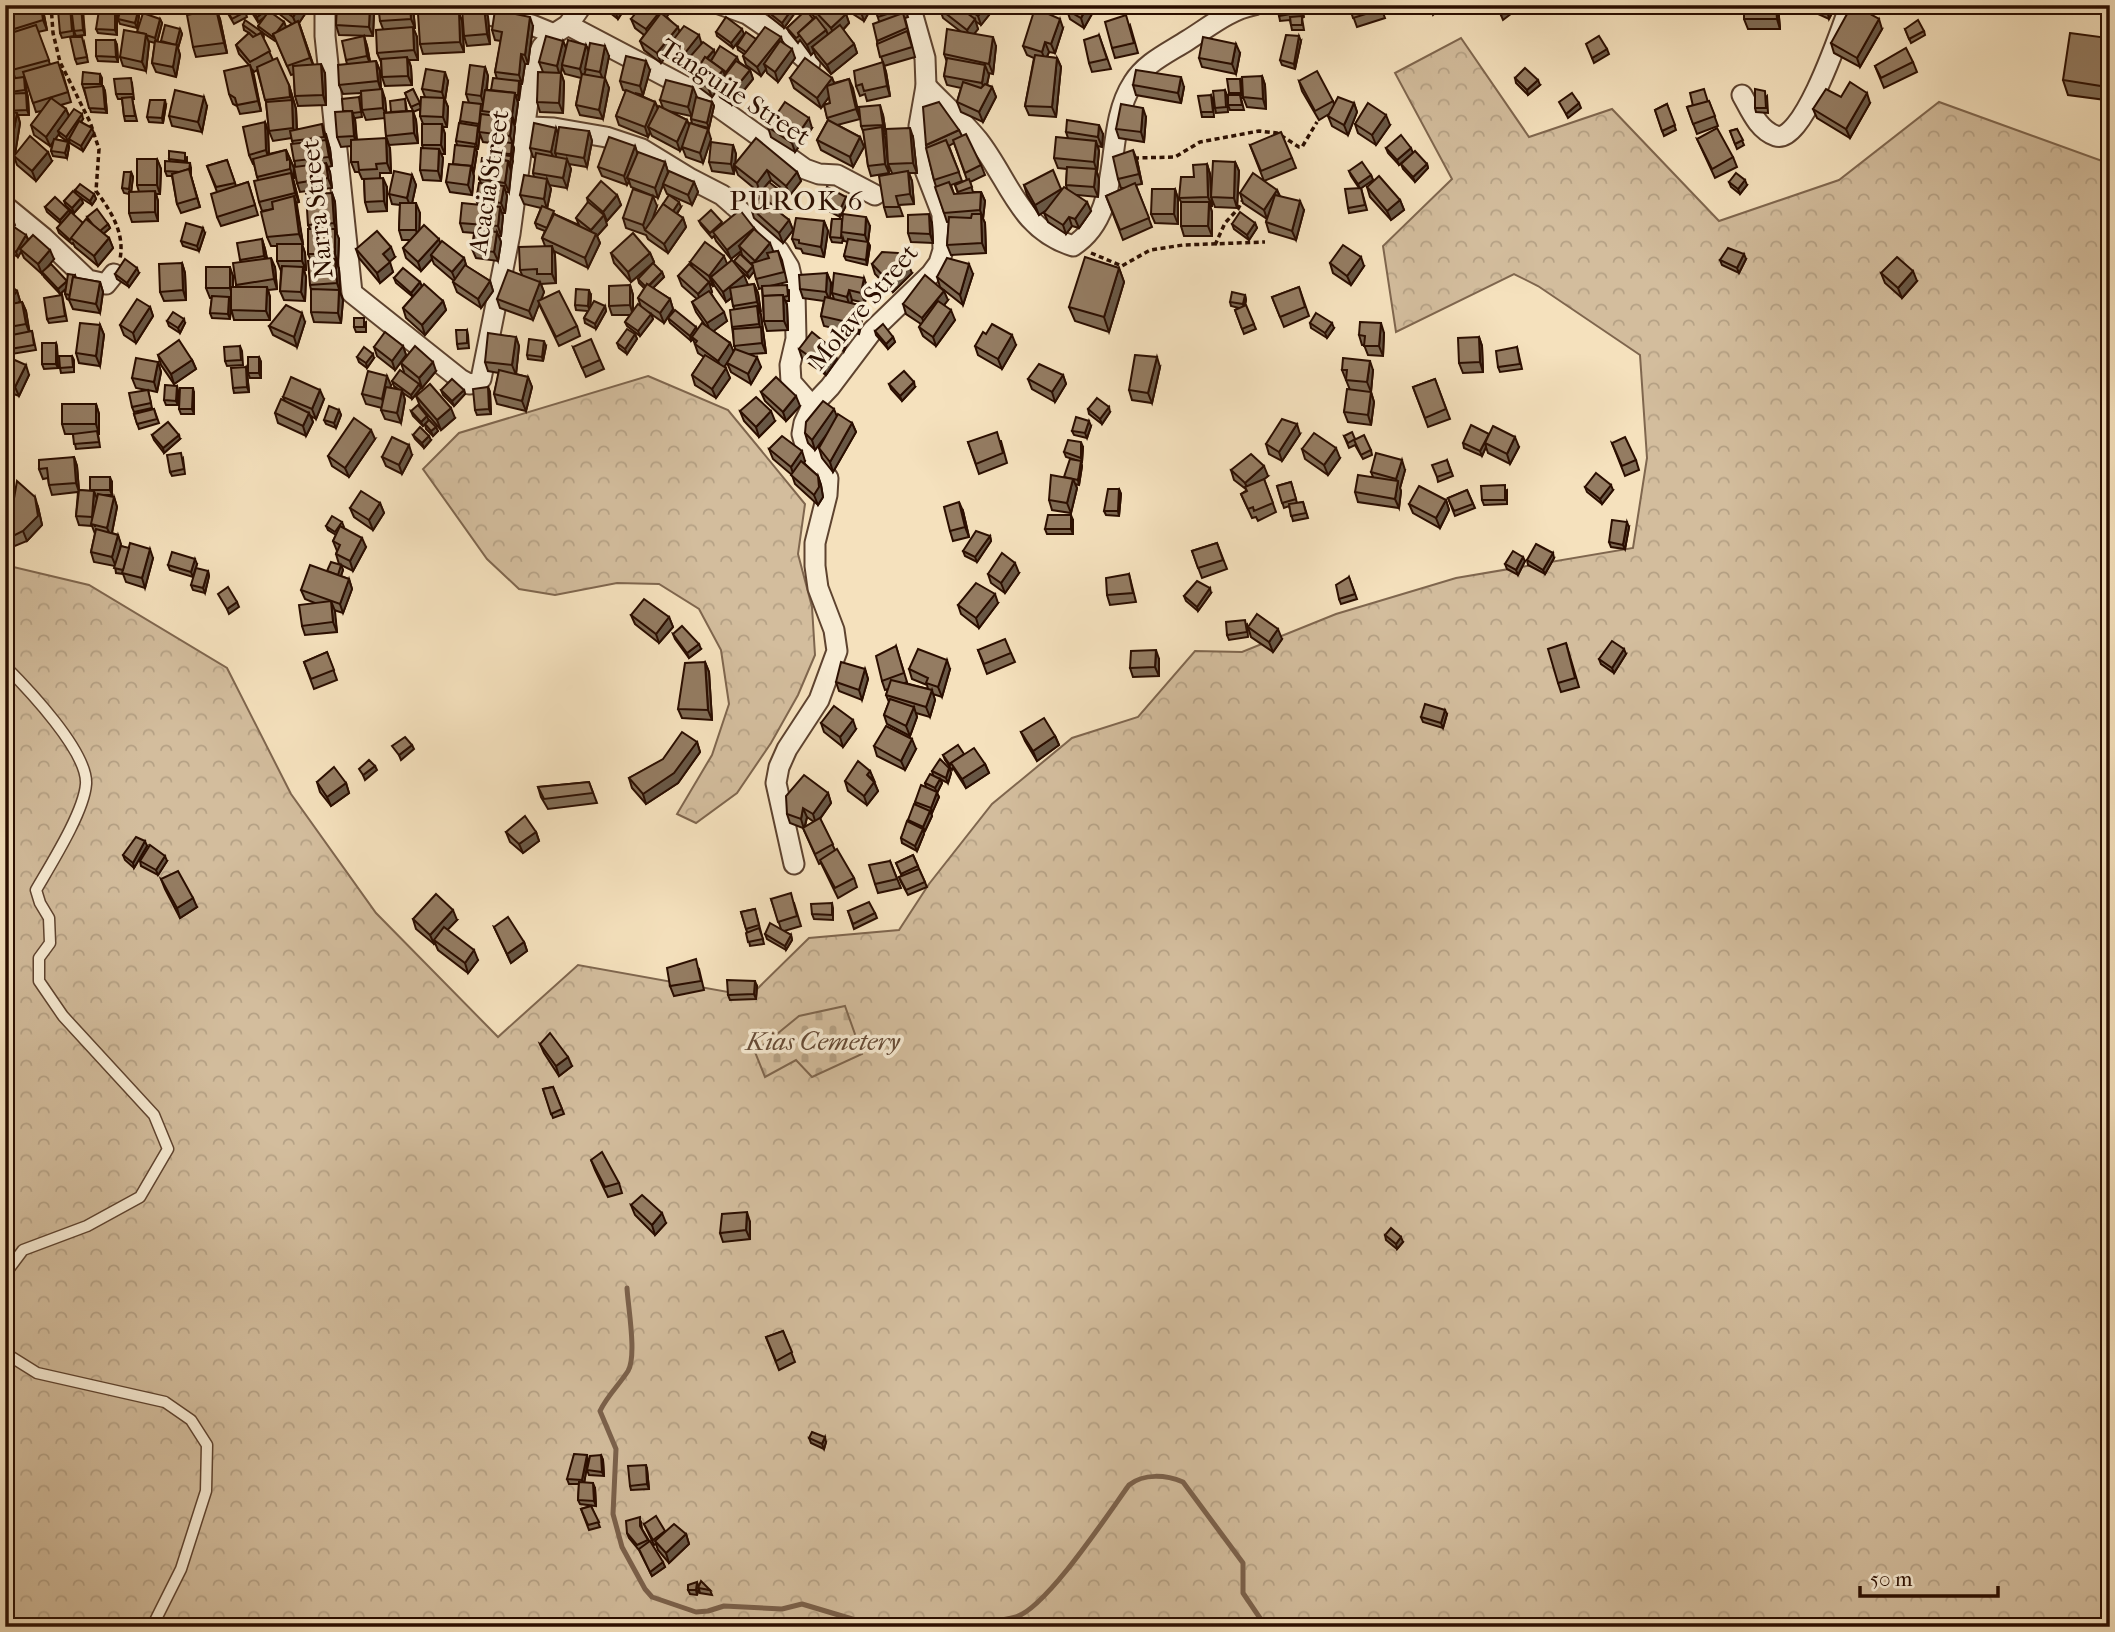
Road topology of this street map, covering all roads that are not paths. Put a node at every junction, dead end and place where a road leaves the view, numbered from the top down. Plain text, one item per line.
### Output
1 (326, 5) edge
2 (461, 5) edge
3 (582, 5) edge
4 (722, 5) edge
5 (910, 5) edge
6 (1254, 5) edge
7 (1850, 5) edge
8 (561, 30) junction
9 (5, 49) edge
10 (5, 57) edge
11 (810, 62) edge
12 (926, 86) junction
13 (1742, 95) dead end
14 (524, 127) junction
15 (875, 195) dead end
16 (5, 206) edge
17 (114, 274) edge
18 (477, 383) joint
19 (812, 406) junction
20 (5, 666) edge
21 (794, 864) dead end
22 (5, 1275) edge
23 (5, 1353) edge
24 (152, 1627) edge

1 - 18 street, Narra Street
2 - 8 street, Tanguile Street
3 - 8 street, Acacia Street
4 - 11 street
5 - 12 street, Molave Street
6 - 12 street
7 - 13 street
8 - 14 street, Acacia Street
8 - 15 street, Tanguile Street
9 - 10 street
12 - 19 street, Molave Street
14 - 18 street, Acacia Street
14 - 19 street
16 - 17 street
19 - 21 street, Molave Street
20 - 22 lane
23 - 24 lane

